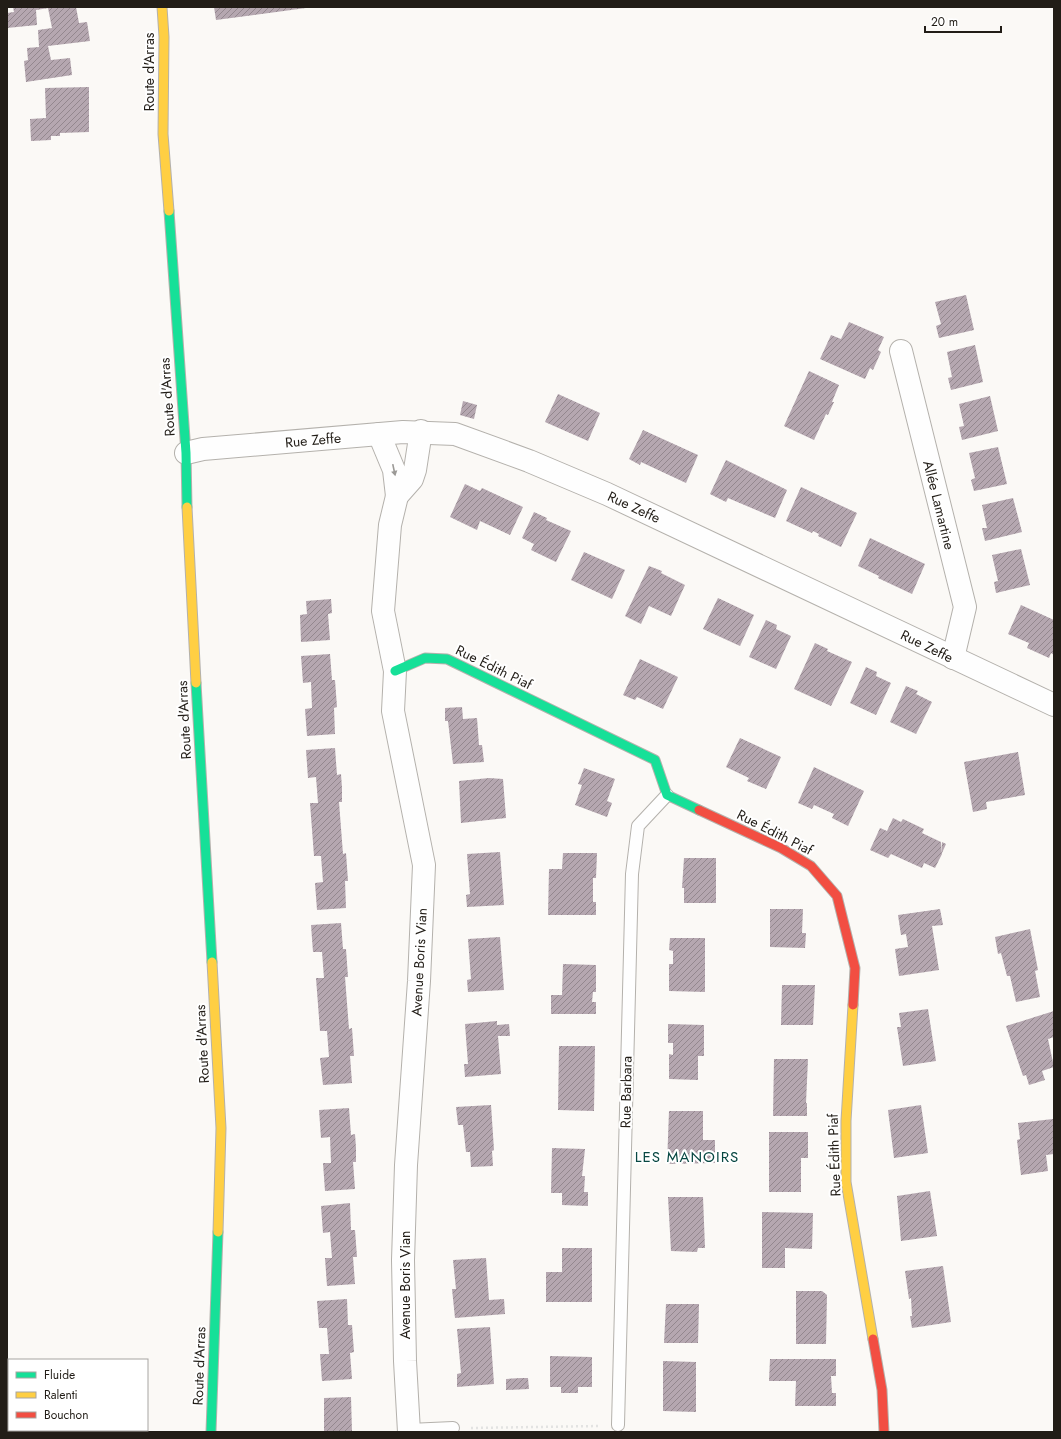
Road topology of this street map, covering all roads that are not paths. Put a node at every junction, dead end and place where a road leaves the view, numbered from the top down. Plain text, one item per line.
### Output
1 (162, 7) edge
2 (901, 351) dead end
3 (421, 431) junction
4 (379, 434) junction
5 (186, 453) junction
6 (398, 496) junction
7 (953, 658) junction
8 (395, 671) junction
9 (1054, 705) edge
10 (667, 795) junction
11 (618, 1426) road end
12 (453, 1428) road end
13 (409, 1431) edge
14 (211, 1432) edge
15 (884, 1432) edge

1 - 5 main road, Route d'Arras
2 - 7 street, Allée Lamartine
3 - 4 street, Rue Zeffe
3 - 6 street, Avenue Boris Vian
3 - 7 street, Rue Zeffe
4 - 5 street, Rue Zeffe
4 -> 6 street, Avenue Boris Vian
5 - 14 main road, Route d'Arras
6 - 8 street, Avenue Boris Vian
7 - 9 street, Rue Zeffe
8 - 10 main road, Rue Édith Piaf
8 - 13 street, Avenue Boris Vian
10 - 11 lane, Rue Barbara
10 - 15 main road, Rue Édith Piaf
12 - 13 lane

